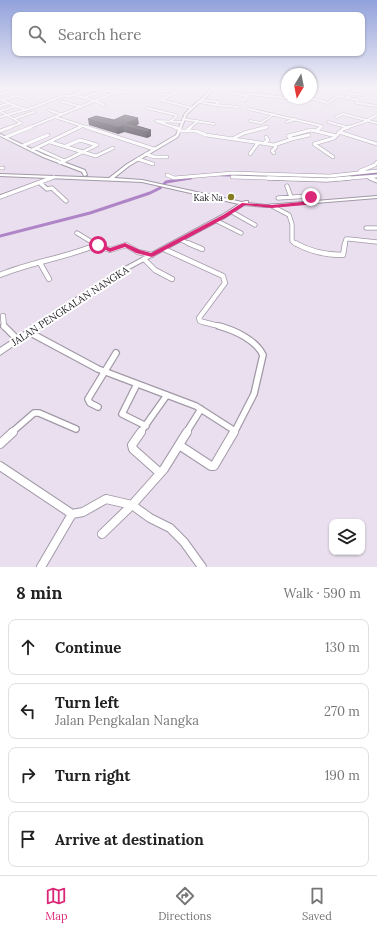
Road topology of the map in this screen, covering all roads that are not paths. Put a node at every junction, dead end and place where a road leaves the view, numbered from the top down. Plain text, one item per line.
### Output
1 (5, 113) edge
2 (14, 113) edge
3 (29, 113) edge
4 (58, 113) edge
5 (66, 113) edge
6 (170, 113) edge
7 (188, 113) edge
8 (274, 114) joint
9 (8, 115) junction
10 (62, 115) junction
11 (377, 115) edge
12 (0, 117) edge
13 (55, 117) junction
14 (336, 117) dead end
15 (14, 118) junction
16 (295, 119) junction
17 (171, 121) junction
18 (183, 121) junction
19 (198, 121) junction
20 (250, 121) dead end
21 (366, 121) junction
22 (287, 122) dead end
23 (328, 122) dead end
24 (377, 123) edge
25 (214, 124) dead end
26 (82, 126) junction
27 (266, 127) dead end
28 (346, 127) junction
29 (179, 130) junction
30 (187, 130) junction
31 (316, 131) junction
32 (339, 132) junction
33 (0, 134) edge
34 (309, 134) dead end
35 (48, 135) dead end
36 (336, 136) junction
37 (6, 137) junction
38 (266, 137) dead end
39 (234, 138) junction
40 (292, 139) junction
41 (247, 141) junction
42 (50, 142) junction
43 (258, 143) junction
44 (263, 144) junction
45 (377, 144) edge
46 (275, 145) junction
47 (24, 146) junction
48 (66, 146) junction
49 (242, 147) dead end
50 (113, 148) dead end
51 (34, 149) junction
52 (154, 149) junction
53 (282, 149) dead end
54 (84, 152) junction
55 (274, 153) dead end
56 (146, 154) junction
57 (250, 154) dead end
58 (167, 157) dead end
59 (333, 157) dead end
60 (138, 159) junction
61 (60, 161) junction
62 (377, 162) edge
63 (153, 164) dead end
64 (377, 171) edge
65 (362, 172) junction
66 (82, 174) junction
67 (0, 175) edge
68 (14, 175) junction
69 (167, 175) dead end
70 (377, 176) edge
71 (54, 177) junction
72 (232, 177) dead end
73 (369, 177) junction
74 (114, 178) junction
75 (377, 181) edge
76 (159, 182) junction
77 (40, 183) junction
78 (286, 186) dead end
79 (0, 194) edge
80 (2, 197) edge
81 (291, 197) junction
82 (377, 197) edge
83 (278, 198) dead end
84 (66, 201) dead end
85 (245, 203) junction
86 (314, 203) junction
87 (272, 206) junction
88 (232, 212) junction
89 (217, 220) junction
90 (255, 225) dead end
91 (366, 228) dead end
92 (377, 228) edge
93 (77, 233) dead end
94 (241, 233) dead end
95 (181, 240) junction
96 (377, 242) edge
97 (96, 244) junction
98 (164, 249) junction
99 (202, 249) dead end
100 (152, 255) junction
101 (144, 259) junction
102 (40, 263) junction
103 (0, 275) edge
104 (49, 278) dead end
105 (172, 279) dead end
106 (3, 316) dead end
107 (29, 332) junction
108 (18, 340) junction
109 (0, 352) edge
110 (116, 353) dead end
111 (104, 372) junction
112 (137, 384) junction
113 (167, 395) junction
114 (98, 408) dead end
115 (201, 409) junction
116 (146, 426) junction
117 (76, 428) dead end
118 (235, 431) junction
119 (0, 444) edge
120 (179, 445) junction
121 (0, 466) edge
122 (160, 473) junction
123 (132, 505) junction
124 (72, 514) junction
125 (102, 534) dead end
126 (41, 567) edge
127 (202, 567) edge

1 - 9 street
2 - 9 street
3 - 15 street
4 - 10 street
5 - 10 street
6 - 17 street
7 - 18 main road
8 - 16 street
8 - 20 street
9 - 12 street
9 - 15 street
10 - 13 street
11 - 21 street
13 - 26 street
13 - 37 street
14 - 21 street
15 - 33 street
16 - 22 street
16 - 31 street
17 - 18 street
17 - 29 street
18 - 19 street
18 - 29 main road
19 - 25 street
19 - 30 street
21 - 24 street
21 - 28 street
23 - 28 street
26 - 42 street
26 - 52 street
27 - 39 street
28 - 32 street
29 - 30 street
29 - 52 main road
30 - 39 street
31 - 36 street
31 - 40 street
32 - 36 street
32 - 45 street
33 - 37 main road
34 - 40 street
35 - 47 street
36 - 59 street
37 - 47 main road
38 - 44 street
39 - 41 street
40 - 46 street
41 - 43 street
41 - 49 street
42 - 48 street
42 - 51 street
43 - 44 street
43 - 57 street
44 - 46 street
46 - 53 street
46 - 55 street
47 - 51 main road
48 - 54 street
48 - 54 street
50 - 54 street
51 - 61 main road
52 - 56 main road
54 - 61 street
56 - 58 street
56 - 60 main road
60 - 63 street
60 - 74 main road
61 - 66 main road
62 - 65 street
64 - 65 street
65 - 69 street
65 - 73 street
66 - 68 main road
66 - 71 main road
66 - 74 main road
66 - 74 main road
67 - 68 main road
68 - 71 main road
70 - 73 street
71 - 77 street
72 - 73 street
73 - 75 street
74 - 76 main road
74 - 76 main road
76 - 85 main road
77 - 80 street
77 - 84 street
78 - 81 street
79 - 80 street
81 - 83 street
81 - 86 street
82 - 86 main road
85 - 87 main road
85 - 88 main road, JALAN PENGKALAN NANGKA
86 - 87 main road
87 - 96 street
88 - 89 main road, JALAN PENGKALAN NANGKA
88 - 90 street
89 - 94 street
89 - 95 main road, JALAN PENGKALAN NANGKA
91 - 92 street
93 - 97 street
95 - 98 main road, JALAN PENGKALAN NANGKA
95 - 99 street
97 - 100 street
97 - 102 street
98 - 100 main road, JALAN PENGKALAN NANGKA
98 - 118 street
100 - 101 main road, JALAN PENGKALAN NANGKA
101 - 105 street
101 - 107 main road, JALAN PENGKALAN NANGKA
102 - 103 street
102 - 104 street
106 - 108 street
107 - 108 main road, JALAN PENGKALAN NANGKA
107 - 111 street
108 - 109 main road, JALAN PENGKALAN NANGKA
110 - 111 street
111 - 112 street
111 - 114 street
112 - 113 street
112 - 116 street
113 - 115 street
113 - 116 street
115 - 118 street
115 - 120 street
116 - 122 street
117 - 119 street
118 - 120 street
120 - 122 street
121 - 124 street
122 - 123 street
123 - 124 street
123 - 125 street
123 - 127 street
124 - 126 street

